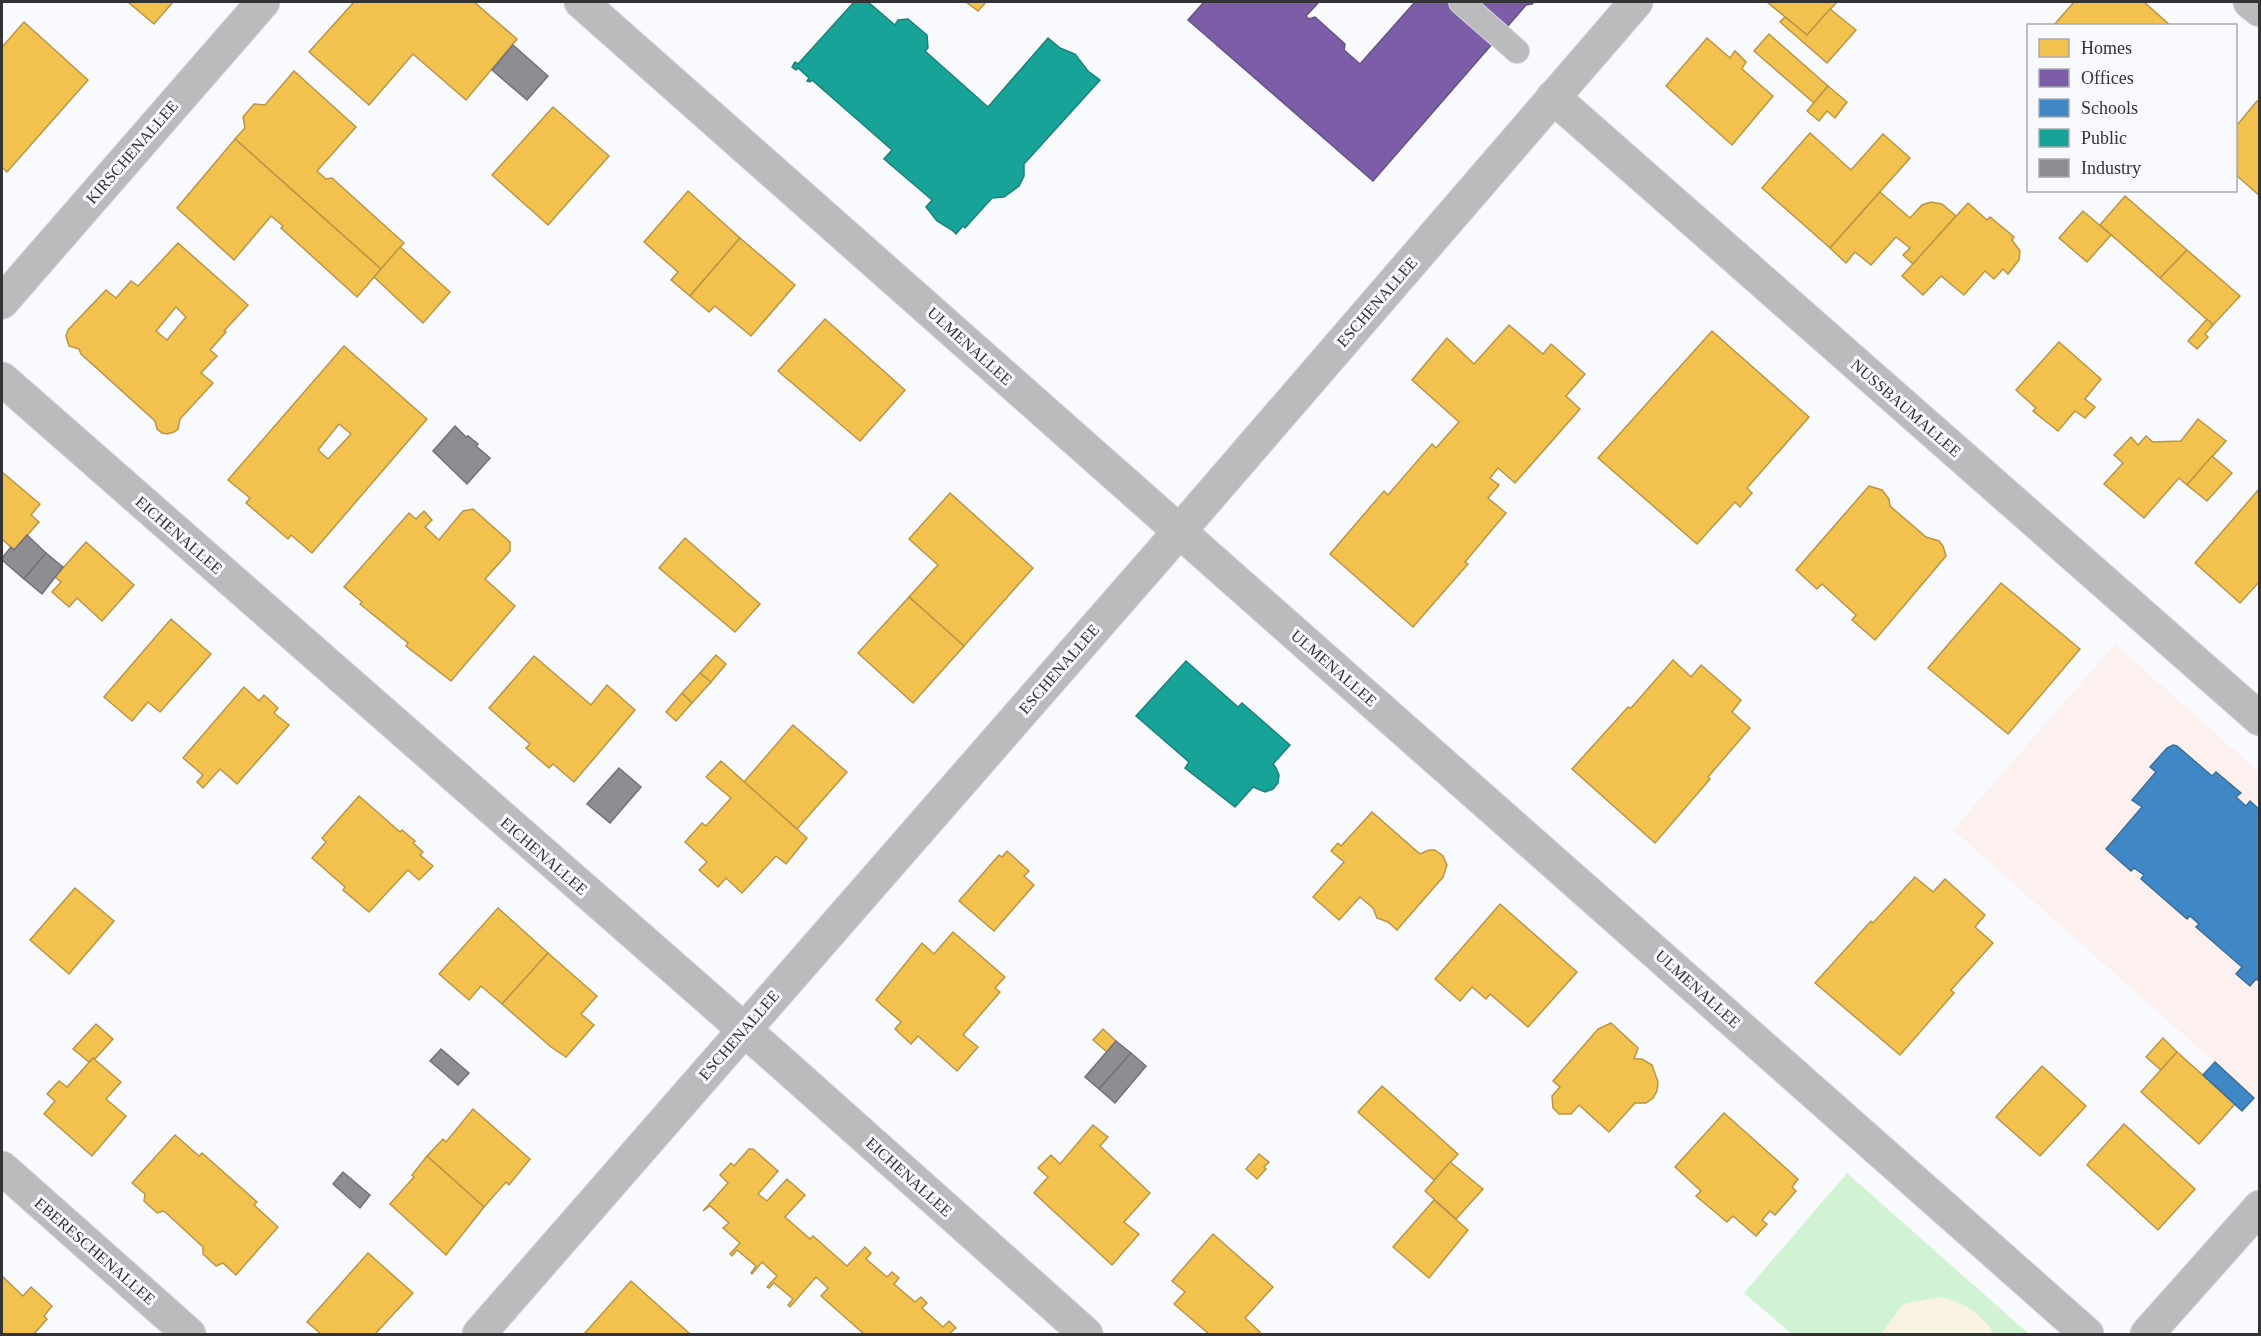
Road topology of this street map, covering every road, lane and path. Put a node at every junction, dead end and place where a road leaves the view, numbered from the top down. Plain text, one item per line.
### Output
1 (262, 2) edge
2 (581, 2) edge
3 (1461, 2) edge
4 (1635, 2) edge
5 (2250, 2) edge
6 (2259, 10) edge
7 (1518, 51) dead end
8 (1553, 97) junction
9 (2, 302) edge
10 (2, 379) edge
11 (1179, 531) junction
12 (2259, 719) edge
13 (743, 1030) junction
14 (2, 1168) edge
15 (2259, 1207) edge
16 (189, 1335) edge
17 (479, 1335) edge
18 (1086, 1335) edge
19 (2087, 1335) edge
20 (2147, 1335) edge

1 - 9 street, KIRSCHENALLEE
2 - 11 street, ULMENALLEE
3 - 7 lane
4 - 8 street, ESCHENALLEE
5 - 6 street
8 - 11 street, ESCHENALLEE
8 - 12 street, NUSSBAUMALLEE
10 - 13 street, EICHENALLEE
11 - 13 street, ESCHENALLEE
11 - 19 street, ULMENALLEE
13 - 17 street, ESCHENALLEE
13 - 18 street, EICHENALLEE
14 - 16 street, EBERESCHENALLEE
15 - 20 street

